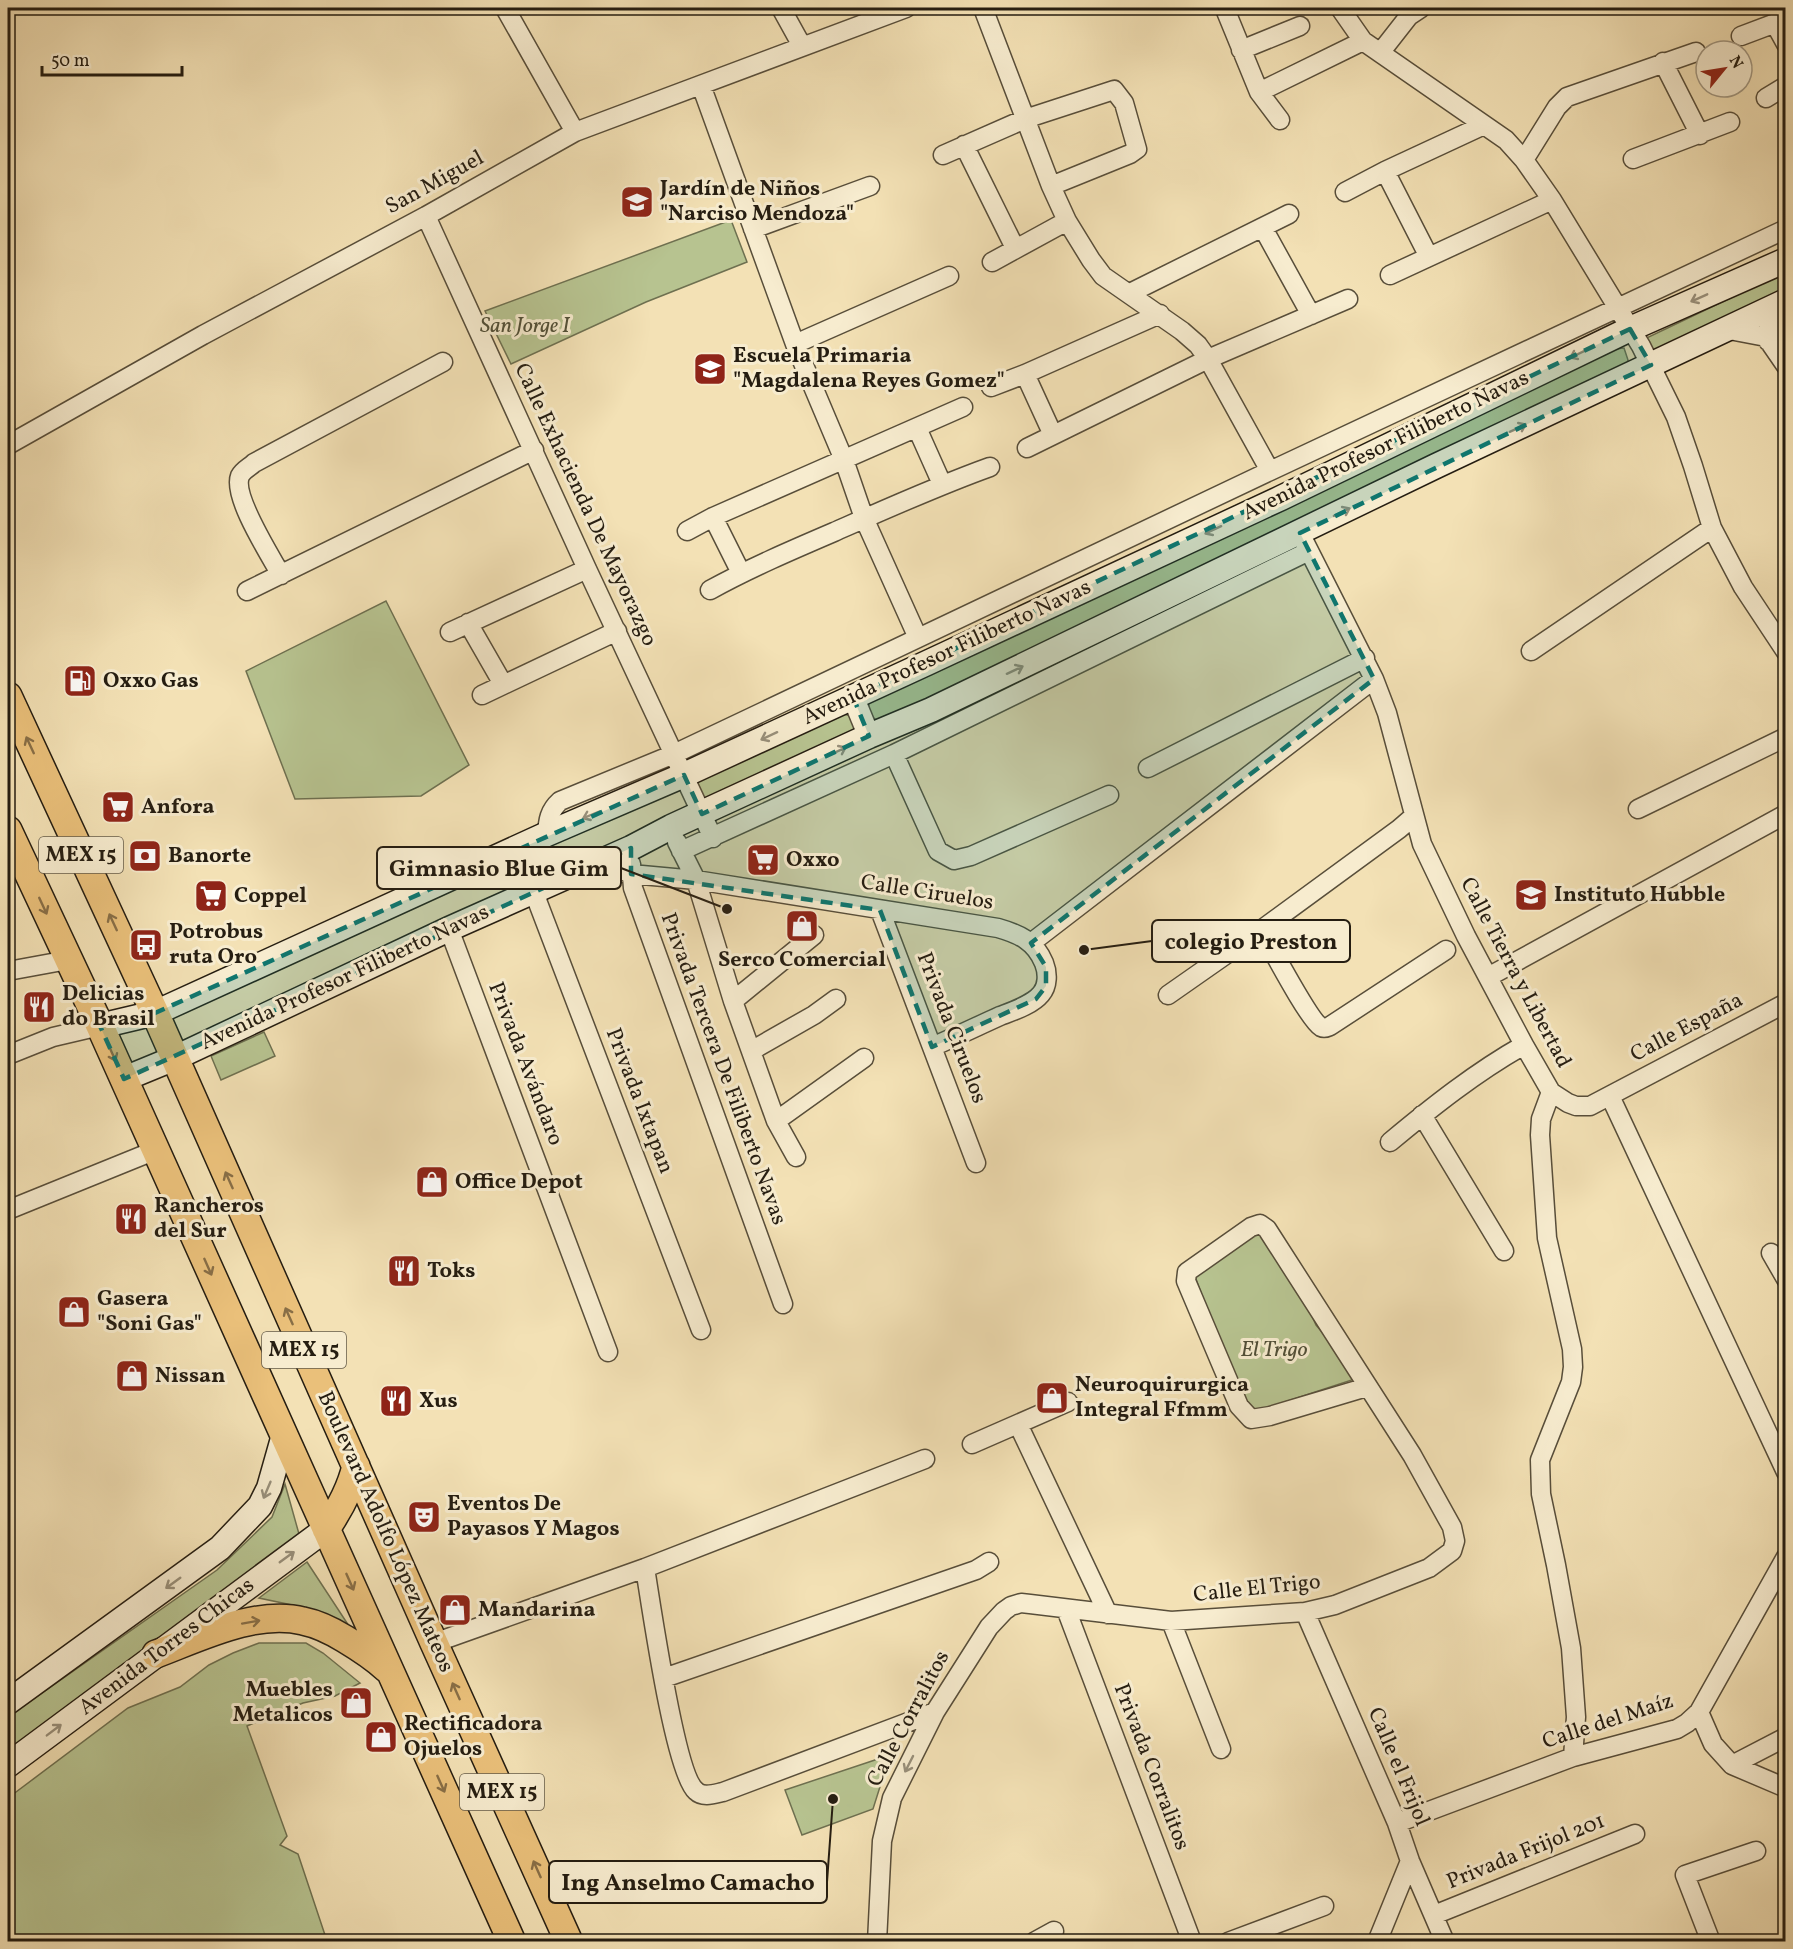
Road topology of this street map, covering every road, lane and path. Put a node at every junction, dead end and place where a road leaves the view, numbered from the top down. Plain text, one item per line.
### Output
1 (505, 8) edge
2 (781, 8) edge
3 (906, 8) edge
4 (983, 8) edge
5 (1340, 8) edge
6 (1421, 8) edge
7 (1225, 9) dead end
8 (1780, 22) edge
9 (1300, 26) dead end
10 (1741, 36) dead end
11 (1363, 41) junction
12 (1785, 44) edge
13 (802, 46) junction
14 (1241, 50) junction
15 (1380, 53) junction
16 (1694, 53) edge
17 (1664, 62) junction
18 (700, 85) junction
19 (1785, 86) edge
20 (1259, 92) junction
21 (1766, 98) dead end
22 (1025, 119) junction
23 (1280, 120) dead end
24 (1730, 122) dead end
25 (1484, 124) junction
26 (575, 132) junction
27 (1700, 135) junction
28 (964, 145) junction
29 (943, 155) dead end
30 (1633, 159) dead end
31 (1524, 160) junction
32 (1385, 171) junction
33 (870, 186) dead end
34 (1052, 186) junction
35 (1344, 192) dead end
36 (1552, 200) junction
37 (1289, 214) dead end
38 (426, 216) junction
39 (1067, 221) junction
40 (1263, 228) junction
41 (753, 229) junction
42 (1785, 229) edge
43 (1015, 248) junction
44 (1430, 257) junction
45 (1785, 260) edge
46 (992, 262) dead end
47 (1390, 275) dead end
48 (949, 276) dead end
49 (1130, 293) junction
50 (1348, 299) dead end
51 (1780, 304) edge
52 (1618, 308) junction
53 (1160, 314) junction
54 (1311, 315) junction
55 (1630, 329) junction
56 (1724, 329) junction
57 (1785, 333) edge
58 (1767, 339) junction
59 (795, 344) junction
60 (1208, 358) junction
61 (443, 362) dead end
62 (1651, 365) junction
63 (1785, 366) edge
64 (1025, 374) junction
65 (991, 387) dead end
66 (963, 407) dead end
67 (917, 428) junction
68 (1053, 435) junction
69 (8, 445) edge
70 (1027, 448) dead end
71 (534, 450) junction
72 (844, 460) junction
73 (990, 467) dead end
74 (1269, 471) junction
75 (942, 484) junction
76 (713, 517) junction
77 (864, 518) junction
78 (1712, 528) junction
79 (687, 531) dead end
80 (1304, 542) junction
81 (587, 569) junction
82 (741, 573) junction
83 (281, 575) junction
84 (710, 590) dead end
85 (247, 591) dead end
86 (468, 623) junction
87 (617, 631) junction
88 (450, 632) dead end
89 (918, 638) junction
90 (1530, 651) dead end
91 (1785, 652) edge
92 (1365, 658) junction
93 (1374, 679) junction
94 (503, 684) junction
95 (482, 695) dead end
96 (8, 696) edge
97 (853, 697) junction
98 (869, 736) junction
99 (1785, 737) edge
100 (894, 754) junction
101 (679, 764) junction
102 (1148, 768) dead end
103 (1109, 795) dead end
104 (1638, 809) dead end
105 (702, 814) junction
106 (1785, 814) edge
107 (1414, 816) junction
108 (671, 827) junction
109 (713, 838) junction
110 (11, 847) edge
111 (631, 848) junction
112 (681, 851) junction
113 (602, 861) junction
114 (631, 874) junction
115 (696, 880) junction
116 (535, 889) junction
117 (880, 910) junction
118 (449, 929) junction
119 (1261, 930) junction
120 (814, 935) dead end
121 (1031, 943) junction
122 (1446, 950) dead end
123 (68, 960) junction
124 (8, 971) edge
125 (1488, 977) junction
126 (1168, 995) dead end
127 (836, 999) dead end
128 (733, 1001) junction
129 (1785, 1003) edge
130 (155, 1013) junction
131 (100, 1026) junction
132 (1524, 1045) junction
133 (932, 1047) junction
134 (751, 1051) junction
135 (8, 1055) edge
136 (175, 1058) junction
137 (864, 1058) dead end
138 (124, 1080) junction
139 (1551, 1092) junction
140 (1610, 1096) junction
141 (1422, 1115) junction
142 (776, 1121) junction
143 (1390, 1142) dead end
144 (156, 1150) junction
145 (796, 1157) dead end
146 (976, 1163) dead end
147 (9, 1207) edge
148 (1504, 1251) dead end
149 (1771, 1253) dead end
150 (1785, 1279) edge
151 (783, 1304) dead end
152 (700, 1330) dead end
153 (608, 1352) dead end
154 (1367, 1387) junction
155 (1068, 1402) dead end
156 (1018, 1424) junction
157 (284, 1435) junction
158 (972, 1444) dead end
159 (925, 1459) dead end
160 (356, 1466) junction
161 (1785, 1472) edge
162 (326, 1529) junction
163 (1785, 1557) edge
164 (989, 1562) dead end
165 (645, 1568) junction
166 (1011, 1606) joint
167 (1066, 1610) junction
168 (1305, 1612) junction
169 (1108, 1614) junction
170 (1172, 1621) junction
171 (434, 1643) junction
172 (156, 1654) junction
173 (391, 1673) junction
174 (664, 1678) junction
175 (8, 1702) edge
176 (935, 1712) junction
177 (1699, 1712) junction
178 (1785, 1737) edge
179 (1221, 1749) dead end
180 (1573, 1757) junction
181 (8, 1765) edge
182 (1732, 1765) junction
183 (1785, 1788) edge
184 (1397, 1823) junction
185 (1635, 1834) dead end
186 (1756, 1851) dead end
187 (1410, 1861) junction
188 (1324, 1906) dead end
189 (1434, 1916) junction
190 (1054, 1931) dead end
191 (512, 1941) edge
192 (569, 1941) edge
193 (877, 1941) edge
194 (1034, 1941) edge
195 (1192, 1941) edge
196 (1228, 1941) edge
197 (1377, 1941) edge
198 (1445, 1941) edge
199 (1710, 1941) edge

1 - 26 street
2 - 13 street
3 - 13 street, San Miguel
4 - 22 street
5 - 11 street
6 - 15 street
7 - 14 street
8 - 10 street
8 - 12 street
9 - 14 street
11 - 15 street
11 - 20 street
13 - 18 street, San Miguel
14 - 20 street
15 - 25 street
16 - 17 street
17 - 27 street
17 - 31 street
18 - 26 street, San Miguel
18 - 41 street
19 - 21 street
20 - 23 street
22 - 28 street
22 - 34 street
22 - 34 street
24 - 27 street
25 - 31 street
25 - 32 street
26 - 38 street, San Miguel
27 - 30 street
28 - 29 street
28 - 43 street
31 - 36 street
32 - 35 street
32 - 44 street
33 - 41 street
34 - 39 street
36 - 44 street
36 - 52 street
37 - 40 street
38 - 69 street, San Miguel
38 - 71 street, Calle Exhacienda De Mayorazgo
39 - 43 street
39 - 49 street
40 - 49 street
40 - 54 street
41 - 59 street
42 - 52 street
43 - 46 street
44 - 47 street
45 -> 55 main road, Avenida Profesor Filiberto Navas
48 - 59 street
49 - 53 street
50 - 54 street
51 - 56 main road, Avenida Profesor Filiberto Navas
51 - 58 street
52 - 55 street
52 - 74 street
53 - 60 street
53 - 64 street
54 - 60 street
55 - 62 street
55 -> 97 main road, Avenida Profesor Filiberto Navas
56 - 58 street
56 - 62 main road, Avenida Profesor Filiberto Navas
57 - 58 street
58 - 63 street
59 - 72 street
60 - 68 street
60 - 74 street
61 - 83 street
62 - 78 street
80 -> 62 main road, Avenida Profesor Filiberto Navas
64 - 65 street
64 - 68 street
66 - 67 street
67 - 72 street
67 - 75 street
68 - 70 street
71 - 81 street, Calle Exhacienda De Mayorazgo
71 - 83 street
72 - 76 street
72 - 77 street
73 - 75 street
74 - 89 street
75 - 77 street
76 - 79 street
76 - 82 street
77 - 82 street
77 - 89 street
78 - 90 street
78 - 91 street
80 - 92 street, Calle Tierra y Libertad
98 -> 80 main road, Avenida Profesor Filiberto Navas
80 - 100 street
81 - 86 street
81 - 87 street, Calle Exhacienda De Mayorazgo
82 - 84 street
83 - 85 street
86 - 88 street
86 - 94 street
87 - 94 street
87 - 101 street, Calle Exhacienda De Mayorazgo
89 - 101 street
92 - 93 street, Calle Tierra y Libertad
92 - 102 street
93 - 107 street, Calle Tierra y Libertad
93 - 121 street
94 - 95 street
130 -> 96 main road, Boulevard Adolfo López Mateos / MEX 15
97 - 98 street
97 -> 101 main road, Avenida Profesor Filiberto Navas
105 -> 98 main road, Avenida Profesor Filiberto Navas
99 - 104 street
100 - 103 street
100 - 109 street
101 - 105 street, Calle Exhacienda De Mayorazgo
101 - 130 main road, Avenida Profesor Filiberto Navas
105 - 108 main road, Avenida Profesor Filiberto Navas
105 - 109 street, Calle Exhacienda De Mayorazgo
106 - 125 street
107 - 119 street
107 - 125 street, Calle Tierra y Libertad
108 - 111 main road, Avenida Profesor Filiberto Navas
108 - 112 street
109 - 112 street
110 -> 123 main road, MEX 15
111 - 113 main road, Avenida Profesor Filiberto Navas
111 - 114 street, Privada Tercera De Filiberto Navas
112 - 115 street
113 - 114 street, Calle Ciruelos
113 - 116 main road, Avenida Profesor Filiberto Navas
114 - 115 street, Calle Ciruelos
114 - 151 street, Privada Tercera De Filiberto Navas
115 - 117 street, Calle Ciruelos
115 - 128 street
116 - 118 main road, Avenida Profesor Filiberto Navas
116 - 152 street, Privada Ixtapan
117 - 121 street, Calle Ciruelos
117 - 133 street, Privada Ciruelos
118 - 136 main road, Avenida Profesor Filiberto Navas
118 - 153 street, Privada Avándaro
119 - 122 street
119 - 126 street
120 - 128 street
121 - 133 street
123 - 124 street
123 - 131 main road, MEX 15
125 - 132 street, Calle Tierra y Libertad
127 - 134 street
128 - 134 street
129 - 140 street, Calle España
130 - 131 main road, Avenida Profesor Filiberto Navas
130 - 136 main road, Boulevard Adolfo López Mateos / MEX 15
131 - 135 street
131 -> 138 main road, MEX 15
132 - 139 street, Calle Tierra y Libertad
132 - 141 street
133 - 146 street, Privada Ciruelos
134 - 142 street
136 - 138 main road, Avenida Profesor Filiberto Navas
160 -> 136 main road, Boulevard Adolfo López Mateos / MEX 15
137 - 142 street
138 - 144 main road, MEX 15
139 - 140 street, Calle Tierra y Libertad
139 - 180 street
140 - 161 street
141 - 143 street
141 - 148 street
142 - 145 street
144 - 147 street
144 -> 157 main road, MEX 15
149 - 150 street
154 - 154 street, Calle El Trigo
154 - 168 street, Calle El Trigo
155 - 156 street
156 - 158 street
156 - 169 street
157 - 162 main road, MEX 15
157 -> 175 main road, Avenida Torres Chicas
159 - 165 street
160 - 162 main road
160 - 171 main road, Boulevard Adolfo López Mateos / MEX 15
172 -> 162 main road, Avenida Torres Chicas
162 -> 173 main road, MEX 15
163 - 177 street, Calle del Maíz
164 - 174 street
165 - 171 street
165 - 174 street
166 - 167 street, Calle El Trigo
166 - 176 street, Calle Corralitos
167 - 169 street, Calle El Trigo
167 - 195 street, Privada Corralitos
168 - 170 street, Calle El Trigo
168 - 184 street, Calle el Frijol
169 - 170 street, Calle El Trigo
170 - 179 street
192 -> 171 main road, Boulevard Adolfo López Mateos / MEX 15
172 -> 173 main road
181 -> 172 main road, Avenida Torres Chicas
173 -> 191 main road, MEX 15
174 - 176 street
176 -> 193 street, Calle Corralitos
177 - 180 street, Calle del Maíz
177 - 182 street
178 - 182 street
180 - 184 street, Calle del Maíz
182 - 183 street
184 - 187 street, Calle el Frijol
185 - 189 street, Privada Frijol 201
186 - 199 street
187 - 189 street, Calle el Frijol
187 - 197 street
188 - 196 street
189 - 198 street, Calle el Frijol
190 - 194 street

